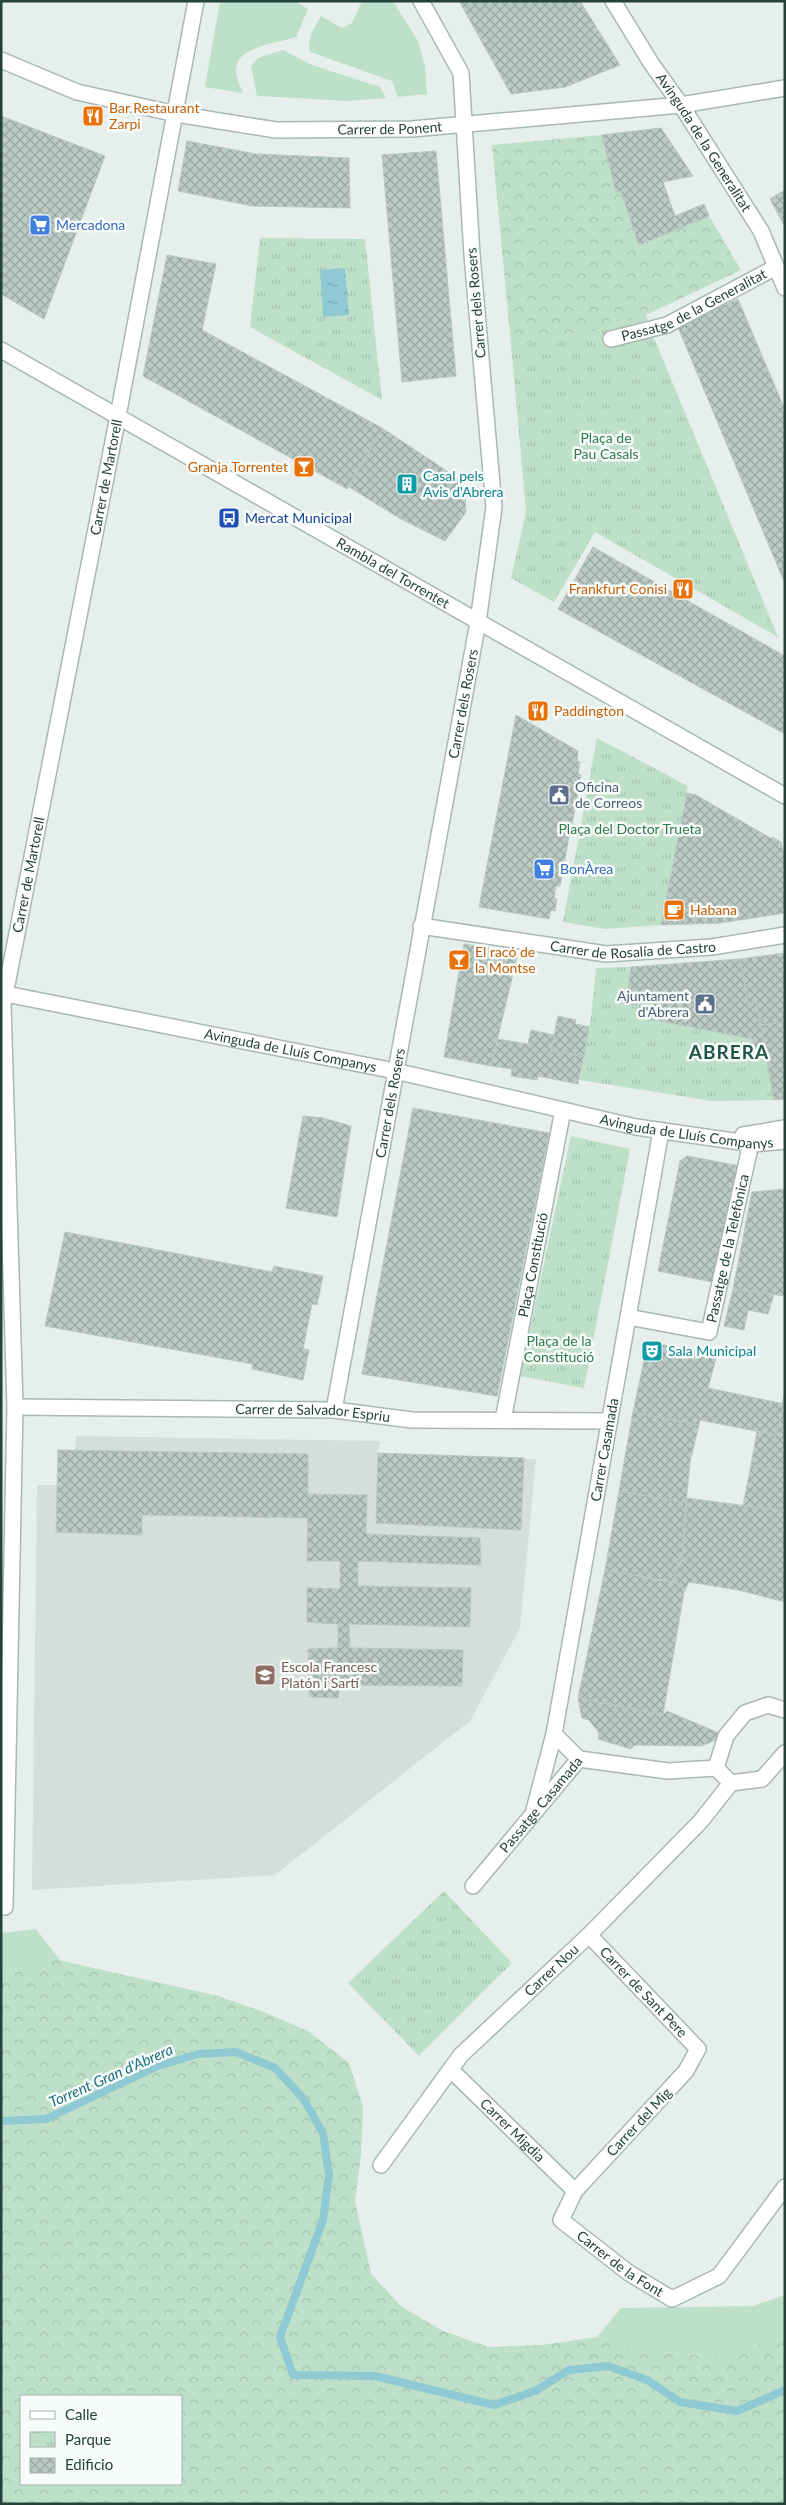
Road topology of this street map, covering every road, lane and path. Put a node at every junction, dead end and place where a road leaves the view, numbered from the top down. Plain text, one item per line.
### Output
1 (196, 1) edge
2 (422, 1) edge
3 (613, 1) edge
4 (1, 60) edge
5 (785, 88) edge
6 (681, 105) junction
7 (176, 114) junction
8 (464, 125) junction
9 (776, 267) junction
10 (785, 288) edge
11 (611, 339) dead end
12 (1, 350) edge
13 (118, 416) junction
14 (478, 622) junction
15 (785, 796) edge
16 (421, 926) junction
17 (785, 935) edge
18 (3, 994) edge
19 (395, 1071) junction
20 (563, 1110) junction
21 (785, 1128) edge
22 (661, 1131) junction
23 (709, 1137) junction
24 (785, 1142) edge
25 (751, 1143) junction
26 (628, 1317) junction
27 (15, 1407) junction
28 (334, 1410) junction
29 (503, 1420) junction
30 (609, 1421) junction
31 (785, 1710) edge
32 (554, 1734) junction
33 (785, 1753) edge
34 (579, 1759) junction
35 (716, 1768) junction
36 (731, 1783) junction
37 (533, 1814) junction
38 (473, 1886) dead end
39 (1, 1907) edge
40 (589, 1935) junction
41 (698, 2048) joint
42 (451, 2070) junction
43 (381, 2165) dead end
44 (785, 2187) edge
45 (575, 2191) junction

1 - 7 street, Carrer de Martorell
2 - 8 street, Carrer dels Rosers
3 - 6 street, Avinguda de la Generalitat
4 - 7 street, Carrer de Ponent
5 - 6 street, Carrer de Ponent
6 - 8 street, Carrer de Ponent
6 - 9 street, Avinguda de la Generalitat
7 - 8 street, Carrer de Ponent
7 - 13 street, Carrer de Martorell
8 - 14 street, Carrer dels Rosers
9 - 10 street, Avinguda de la Generalitat
9 - 11 street, Passatge de la Generalitat
12 - 13 street, Rambla del Torrentet
13 - 14 street, Rambla del Torrentet
13 - 18 street, Carrer de Martorell
14 - 15 street, Rambla del Torrentet
14 - 16 street, Carrer dels Rosers
16 - 17 street, Carrer de Rosalía de Castro
16 - 19 street, Carrer dels Rosers
18 - 19 street, Avinguda de Lluís Companys
18 - 27 street, Carrer de Martorell
19 - 20 street, Avinguda de Lluís Companys
19 - 28 street, Carrer dels Rosers
20 - 22 street, Avinguda de Lluís Companys
20 - 29 street, Plaça Constitució
21 - 23 street
22 - 23 street, Avinguda de Lluís Companys
22 - 26 street, Carrer Casamada
23 - 25 street, Avinguda de Lluís Companys
24 - 25 street, Avinguda de Lluís Companys
25 - 26 street, Passatge de la Telefònica
26 - 30 street, Carrer Casamada
27 - 28 street, Carrer de Salvador Espriu
27 - 39 street, Carrer de Martorell
28 - 29 street, Carrer de Salvador Espriu
29 - 30 street, Carrer de Salvador Espriu
30 - 32 street, Carrer Casamada
31 - 35 street
32 - 34 street
32 - 37 street, Carrer Casamada
33 - 36 street
34 - 35 street, Passatge Casamada
34 - 37 street, Passatge Casamada
35 - 36 street
36 - 40 street, Carrer Nou
37 - 38 street, Passatge Casamada
40 - 41 street, Carrer de Sant Pere
40 - 42 street, Carrer Nou
41 - 45 street, Carrer del Mig
42 - 43 street, Carrer Nou
42 - 45 street, Carrer Migdia
44 - 45 street, Carrer de la Font

